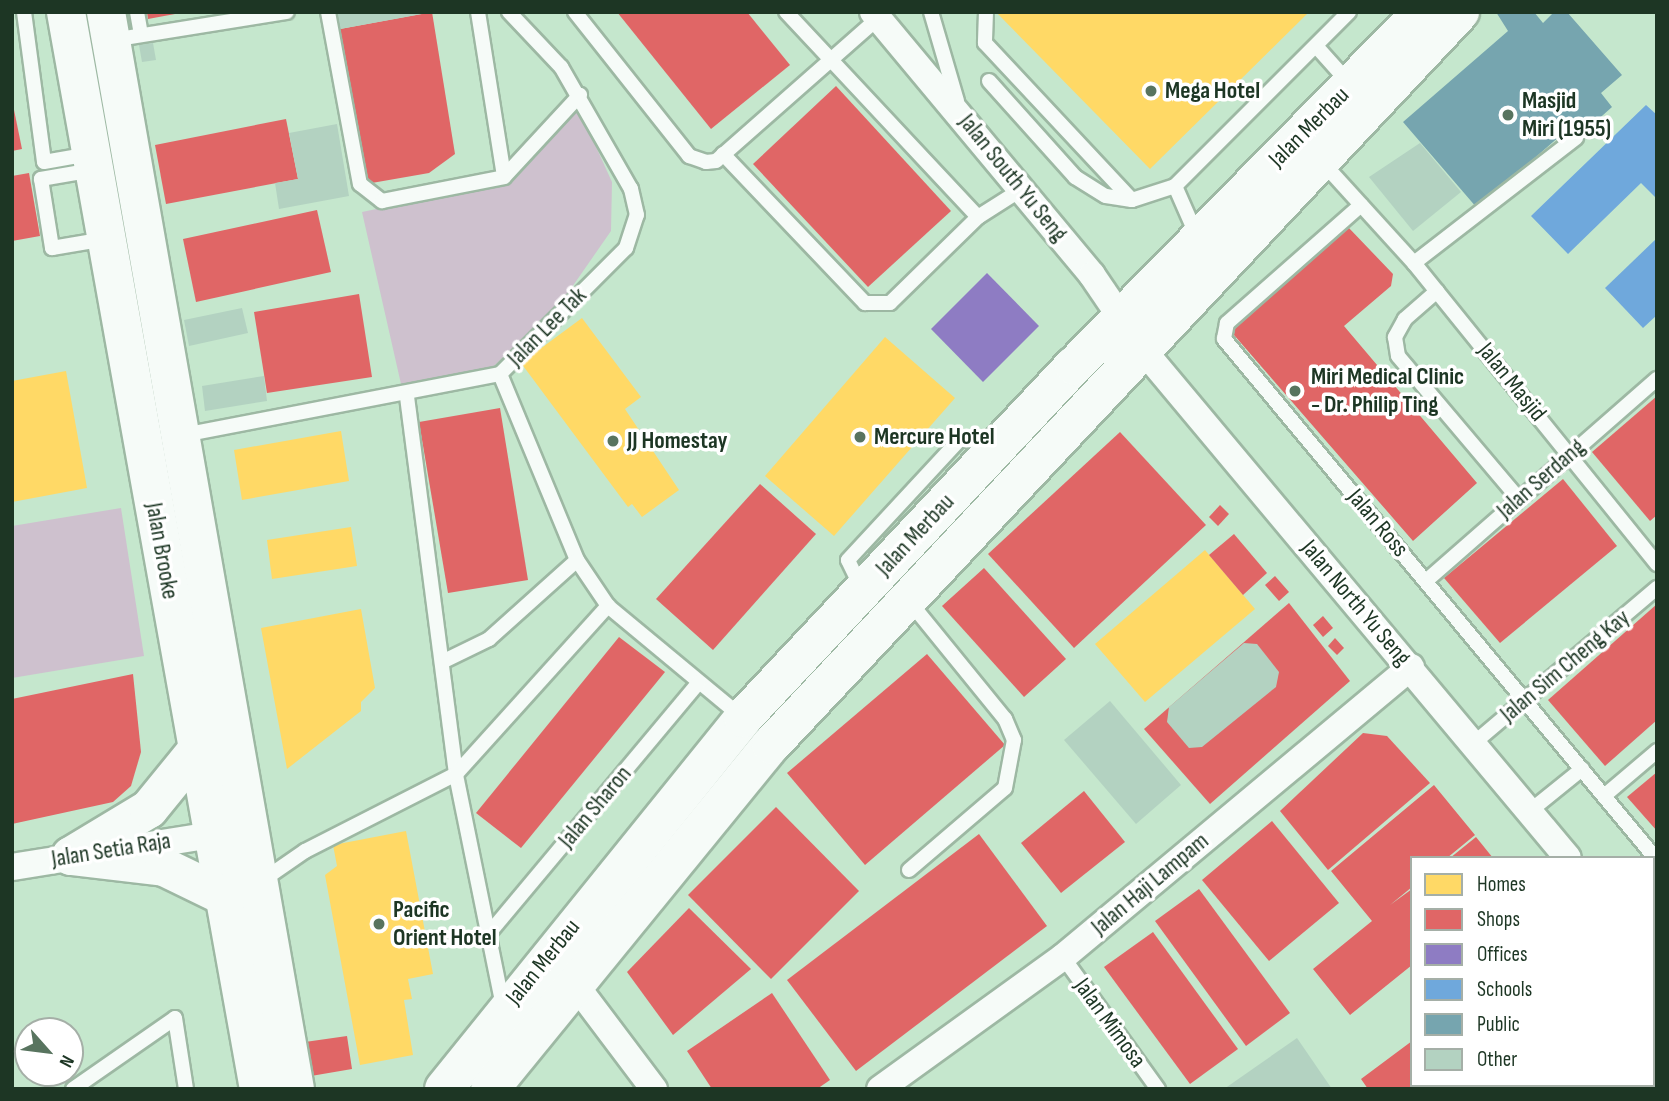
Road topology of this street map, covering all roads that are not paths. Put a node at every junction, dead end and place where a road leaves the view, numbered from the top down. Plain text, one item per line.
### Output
1 (24, 12) edge
2 (66, 12) edge
3 (137, 12) edge
4 (287, 12) edge
5 (328, 12) edge
6 (478, 12) edge
7 (509, 12) edge
8 (575, 12) edge
9 (786, 12) edge
10 (931, 12) edge
11 (986, 12) edge
12 (1349, 12) edge
13 (1422, 12) edge
14 (1460, 12) edge
15 (876, 15) edge
16 (120, 29) edge
17 (1316, 46) junction
18 (829, 61) junction
19 (989, 81) dead end
20 (1351, 85) junction
21 (580, 96) junction
22 (961, 114) junction
23 (1576, 138) dead end
24 (723, 154) junction
25 (1320, 159) junction
26 (93, 162) junction
27 (504, 177) junction
28 (1175, 186) junction
29 (1022, 189) junction
30 (1132, 200) junction
31 (1361, 205) junction
32 (978, 216) junction
33 (1198, 237) junction
34 (107, 239) junction
35 (1414, 262) junction
36 (1437, 291) junction
37 (1120, 317) junction
38 (1143, 350) junction
39 (500, 374) junction
40 (1657, 379) edge
41 (407, 396) junction
42 (1040, 430) junction
43 (181, 435) junction
44 (1570, 453) junction
45 (1519, 499) junction
46 (577, 560) junction
47 (1657, 564) edge
48 (1426, 581) junction
49 (1657, 588) edge
50 (906, 597) junction
51 (608, 606) junction
52 (446, 660) junction
53 (1410, 667) junction
54 (698, 683) junction
55 (1525, 700) junction
56 (743, 718) junction
57 (1474, 743) junction
58 (198, 750) junction
59 (1657, 751) edge
60 (1581, 769) junction
61 (456, 774) junction
62 (1604, 796) junction
63 (1530, 811) junction
64 (249, 829) junction
65 (211, 835) junction
66 (71, 856) junction
67 (1567, 856) edge
68 (1654, 856) edge
69 (12, 867) edge
70 (909, 870) dead end
71 (259, 882) junction
72 (222, 895) junction
73 (491, 931) junction
74 (1063, 957) junction
75 (574, 983) junction
76 (504, 1010) junction
77 (73, 1089) edge
78 (186, 1089) edge
79 (258, 1089) edge
80 (295, 1089) edge
81 (444, 1089) edge
82 (490, 1089) edge
83 (654, 1089) edge
84 (880, 1089) edge
85 (1158, 1089) edge

1 - 26 lane
2 - 26 street, Jalan Brooke
3 - 16 lane
4 - 16 lane
5 - 27 lane
6 - 27 lane
7 - 21 lane, Jalan Lee Tak
8 - 24 lane
9 - 18 lane
10 - 22 lane
11 - 30 lane
12 - 17 lane
13 - 20 street, Jalan Merbau
14 - 25 street, Jalan Merbau
15 - 18 lane
15 - 22 street, Jalan South Yu Seng
16 - 43 street, Jalan Brooke
17 - 20 lane
17 - 28 lane
18 - 24 lane
18 - 32 lane
19 - 30 lane
20 - 33 street, Jalan Merbau
21 - 27 lane
21 - 39 lane, Jalan Lee Tak
22 - 29 street, Jalan South Yu Seng
23 - 35 lane
24 - 32 lane
25 - 31 lane, Jalan Masjid
25 - 38 street, Jalan Merbau
26 - 34 street, Jalan Brooke
26 - 34 lane
28 - 30 lane
28 - 33 lane
29 - 32 lane
29 - 37 street, Jalan South Yu Seng
31 - 35 lane, Jalan Masjid
31 - 48 lane, Jalan Ross
33 - 37 street, Jalan Merbau
34 - 58 street, Jalan Brooke
35 - 36 lane, Jalan Masjid
36 - 44 lane, Jalan Masjid
36 - 45 lane
37 - 38 street, Jalan South Yu Seng
37 - 42 street, Jalan Merbau
38 - 42 street, Jalan Merbau
38 - 53 street, Jalan North Yu Seng
39 - 41 lane, Jalan Lee Tak
39 - 46 lane
40 - 44 lane, Jalan Serdang
41 - 43 lane, Jalan Lee Tak
41 - 52 lane
42 - 50 street, Jalan Merbau
42 - 56 street, Jalan Merbau
43 - 64 street, Jalan Brooke
44 - 45 lane, Jalan Serdang
44 - 47 lane, Jalan Masjid
45 - 48 lane, Jalan Serdang
46 - 51 lane
46 - 52 lane
48 - 55 lane, Jalan Ross
49 - 55 lane, Jalan Sim Cheng Kay
50 - 70 lane
50 - 75 street, Jalan Merbau
51 - 54 lane
51 - 61 lane
52 - 61 lane
53 - 57 street, Jalan North Yu Seng
53 - 74 street, Jalan Haji Lampam
54 - 56 lane
54 - 73 lane, Jalan Sharon
55 - 57 lane, Jalan Sim Cheng Kay
55 - 60 lane, Jalan Ross
56 - 76 street, Jalan Merbau
57 - 63 street, Jalan North Yu Seng
58 - 65 street, Jalan Brooke
58 - 66 street
59 - 62 lane
60 - 62 lane, Jalan Ross
60 - 63 lane
61 - 71 lane
61 - 73 lane
62 - 68 lane, Jalan Ross
63 - 67 street, Jalan North Yu Seng
64 - 65 street, Jalan Setia Raja
64 - 71 street, Jalan Brooke
65 - 66 street, Jalan Setia Raja
65 - 72 street, Jalan Brooke
66 - 69 street, Jalan Setia Raja
66 - 72 street
71 - 80 street, Jalan Brooke
72 - 79 street, Jalan Brooke
73 - 76 lane
74 - 84 street, Jalan Haji Lampam
74 - 85 lane, Jalan Mimosa
75 - 82 street, Jalan Merbau
75 - 83 street
76 - 81 street, Jalan Merbau
77 - 78 lane

